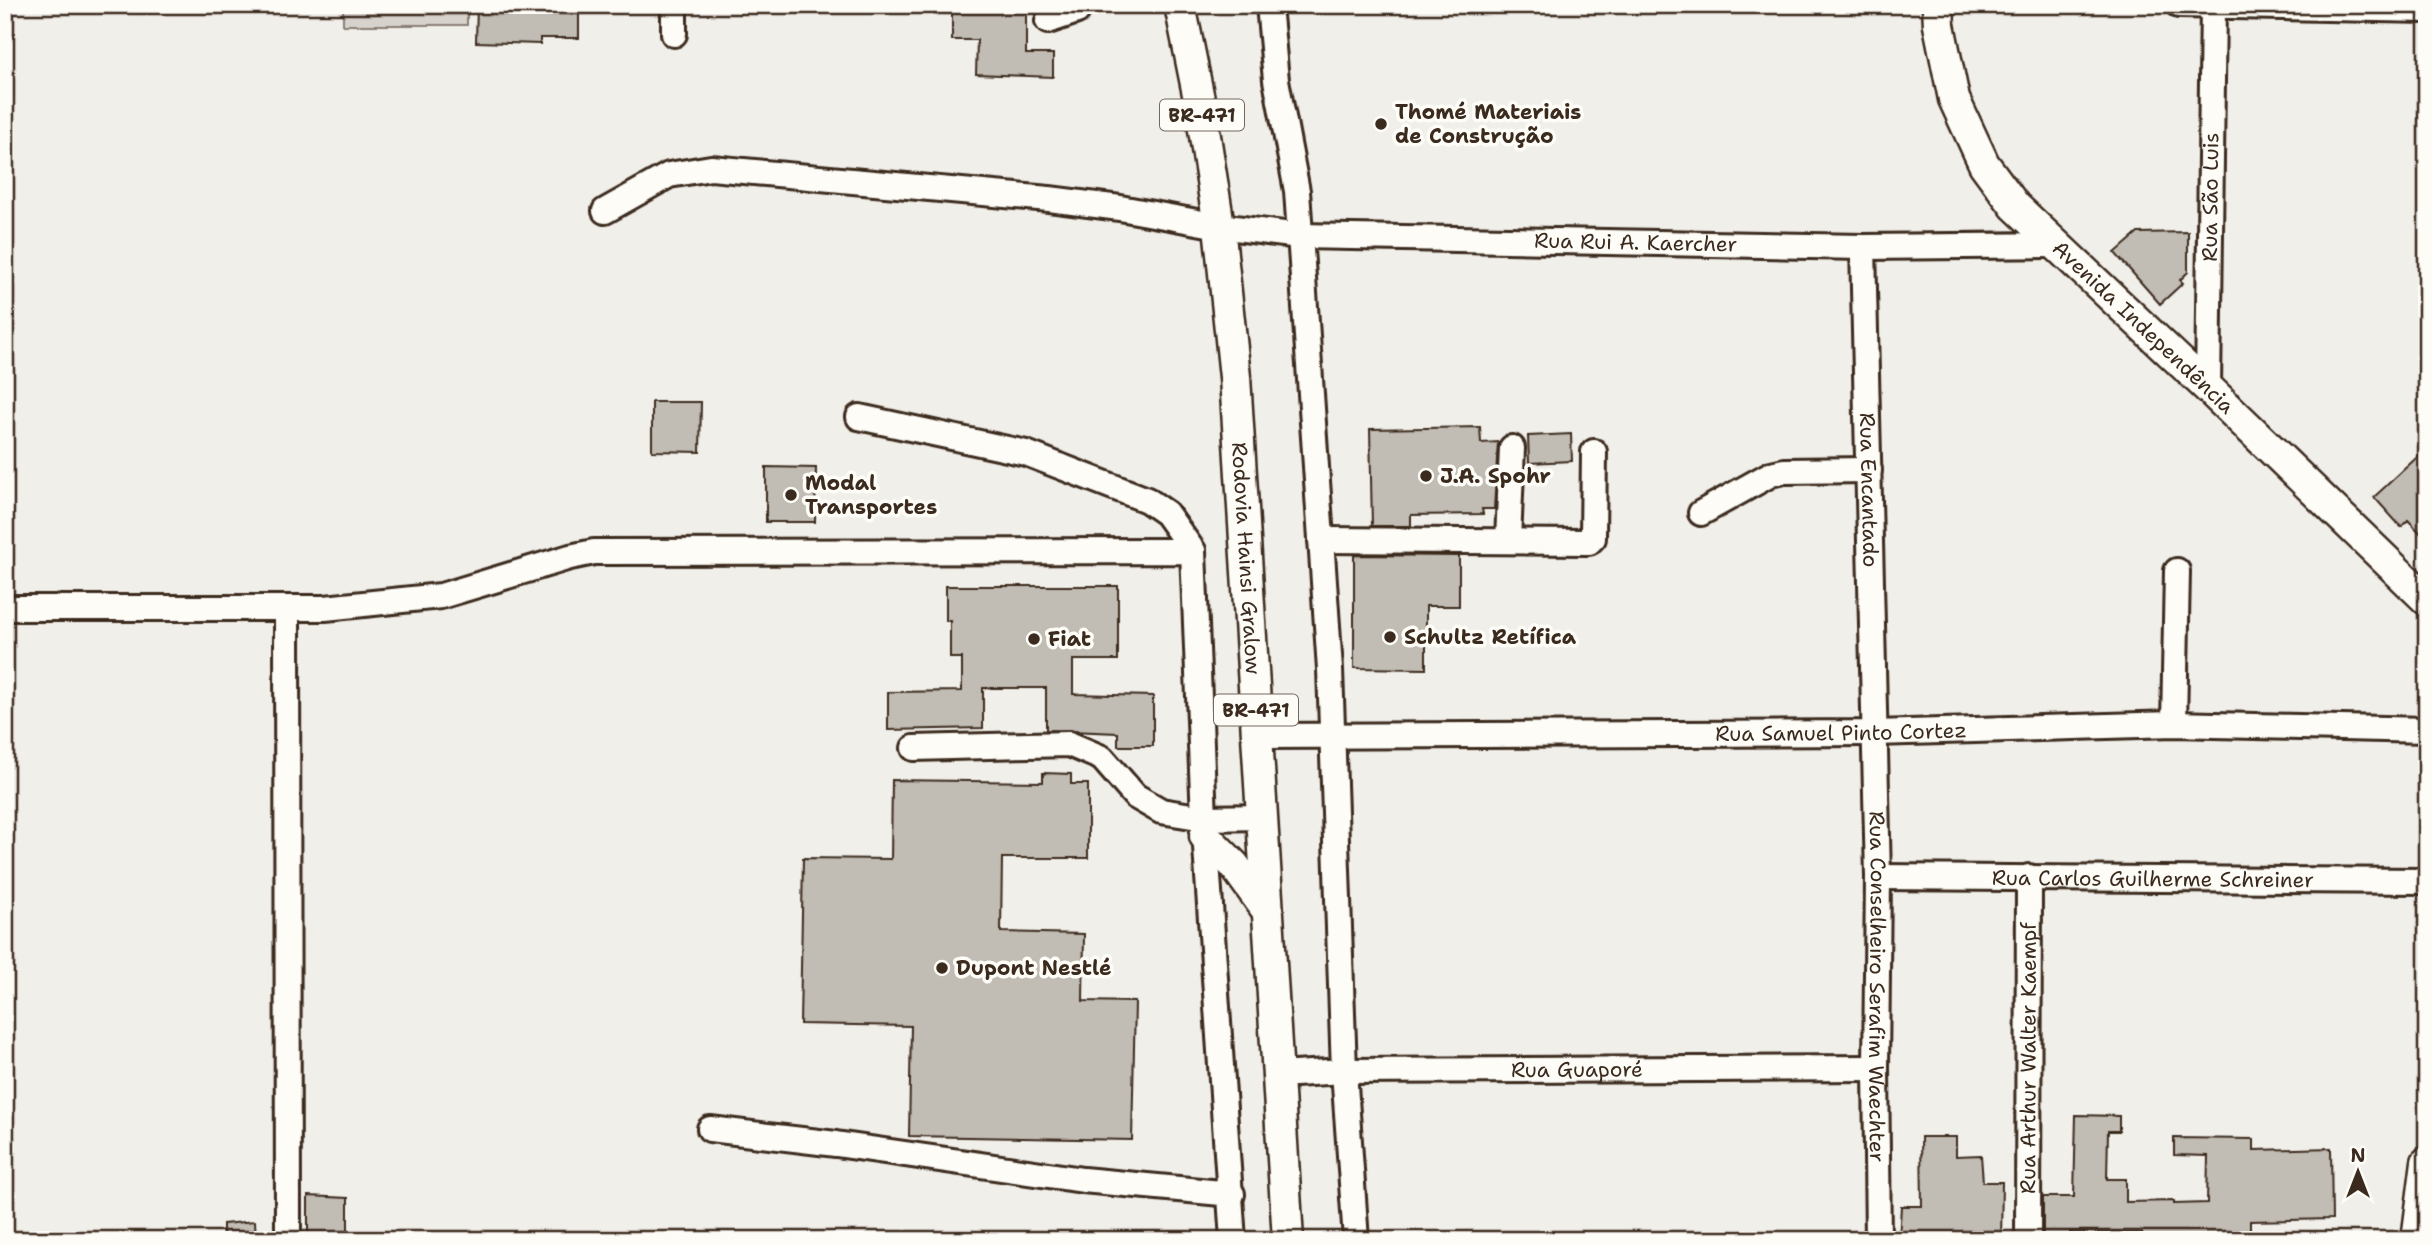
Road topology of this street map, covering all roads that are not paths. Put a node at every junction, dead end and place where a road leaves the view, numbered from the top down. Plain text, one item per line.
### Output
1 (674, 5) edge
2 (1081, 5) edge
3 (1180, 5) edge
4 (1269, 5) edge
5 (1938, 5) edge
6 (2179, 5) edge
7 (2213, 5) edge
8 (2427, 10) edge
9 (1048, 21) dead end
10 (674, 34) dead end
11 (605, 211) dead end
12 (1219, 226) junction
13 (1300, 236) junction
14 (2054, 245) junction
15 (1863, 247) junction
16 (2208, 388) junction
17 (859, 417) dead end
18 (1512, 448) dead end
19 (1594, 452) dead end
20 (1869, 470) junction
21 (1701, 513) dead end
22 (1321, 540) junction
23 (1508, 541) junction
24 (1193, 551) junction
25 (2177, 571) dead end
26 (2427, 600) edge
27 (5, 608) edge
28 (287, 608) junction
29 (2174, 724) junction
30 (2427, 730) edge
31 (1875, 733) junction
32 (1331, 735) junction
33 (1257, 736) junction
34 (914, 748) dead end
35 (1262, 817) junction
36 (1205, 827) junction
37 (1878, 877) junction
38 (2029, 877) junction
39 (2427, 881) edge
40 (1266, 909) junction
41 (1876, 1068) junction
42 (1344, 1071) junction
43 (1278, 1075) junction
44 (710, 1129) dead end
45 (2427, 1162) edge
46 (1232, 1194) junction
47 (288, 1228) edge
48 (1233, 1240) edge
49 (1288, 1240) edge
50 (1356, 1240) edge
51 (1878, 1240) edge
52 (2028, 1240) edge
53 (2417, 1240) edge

1 - 10 street
2 - 9 street
3 - 12 main road, Rodovia Hainsi Gralow / BR-471
4 - 13 street
5 - 14 main road, Avenida Independência
6 - 7 street
7 - 8 street
7 - 16 street, Rua São Luis
11 - 12 street, Rua Rui A. Kaercher
12 - 13 street, Rua Rui A. Kaercher
12 - 33 main road, Rodovia Hainsi Gralow / BR-471
13 - 15 street, Rua Rui A. Kaercher
13 - 22 street
14 - 15 street, Rua Rui A. Kaercher
14 - 16 main road, Avenida Independência
15 - 20 street, Rua Encantado
16 - 26 main road, Avenida Independência
17 - 24 street
18 - 23 street
19 - 23 street
20 - 21 street
20 - 31 street, Rua Encantado
22 - 23 street
22 - 32 street
24 - 28 street
24 - 36 street
25 - 29 street
27 - 28 street
28 - 47 street
29 - 30 street, Rua Samuel Pinto Cortez
29 - 31 street, Rua Samuel Pinto Cortez
31 - 32 street, Rua Samuel Pinto Cortez
31 - 37 street, Rua Conselheiro Serafim Waechter
32 - 33 street, Rua Samuel Pinto Cortez
32 - 42 street
33 - 35 main road, Rodovia Hainsi Gralow / BR-471
34 - 36 street
35 - 36 street
35 - 40 main road, Rodovia Hainsi Gralow / BR-471
36 - 40 main road
36 - 46 street
37 - 38 street, Rua Carlos Guilherme Schreiner
37 - 41 street, Rua Conselheiro Serafim Waechter
38 - 39 street, Rua Carlos Guilherme Schreiner
38 - 52 street, Rua Arthur Walter Kaempf
40 - 43 main road, Rodovia Hainsi Gralow / BR-471
41 - 42 street, Rua Guaporé
41 - 51 street, Rua Conselheiro Serafim Waechter
42 - 43 street, Rua Guaporé
42 - 50 street
43 - 49 main road, Rodovia Hainsi Gralow / BR-471
44 - 46 street
45 - 53 main road
46 - 48 street

